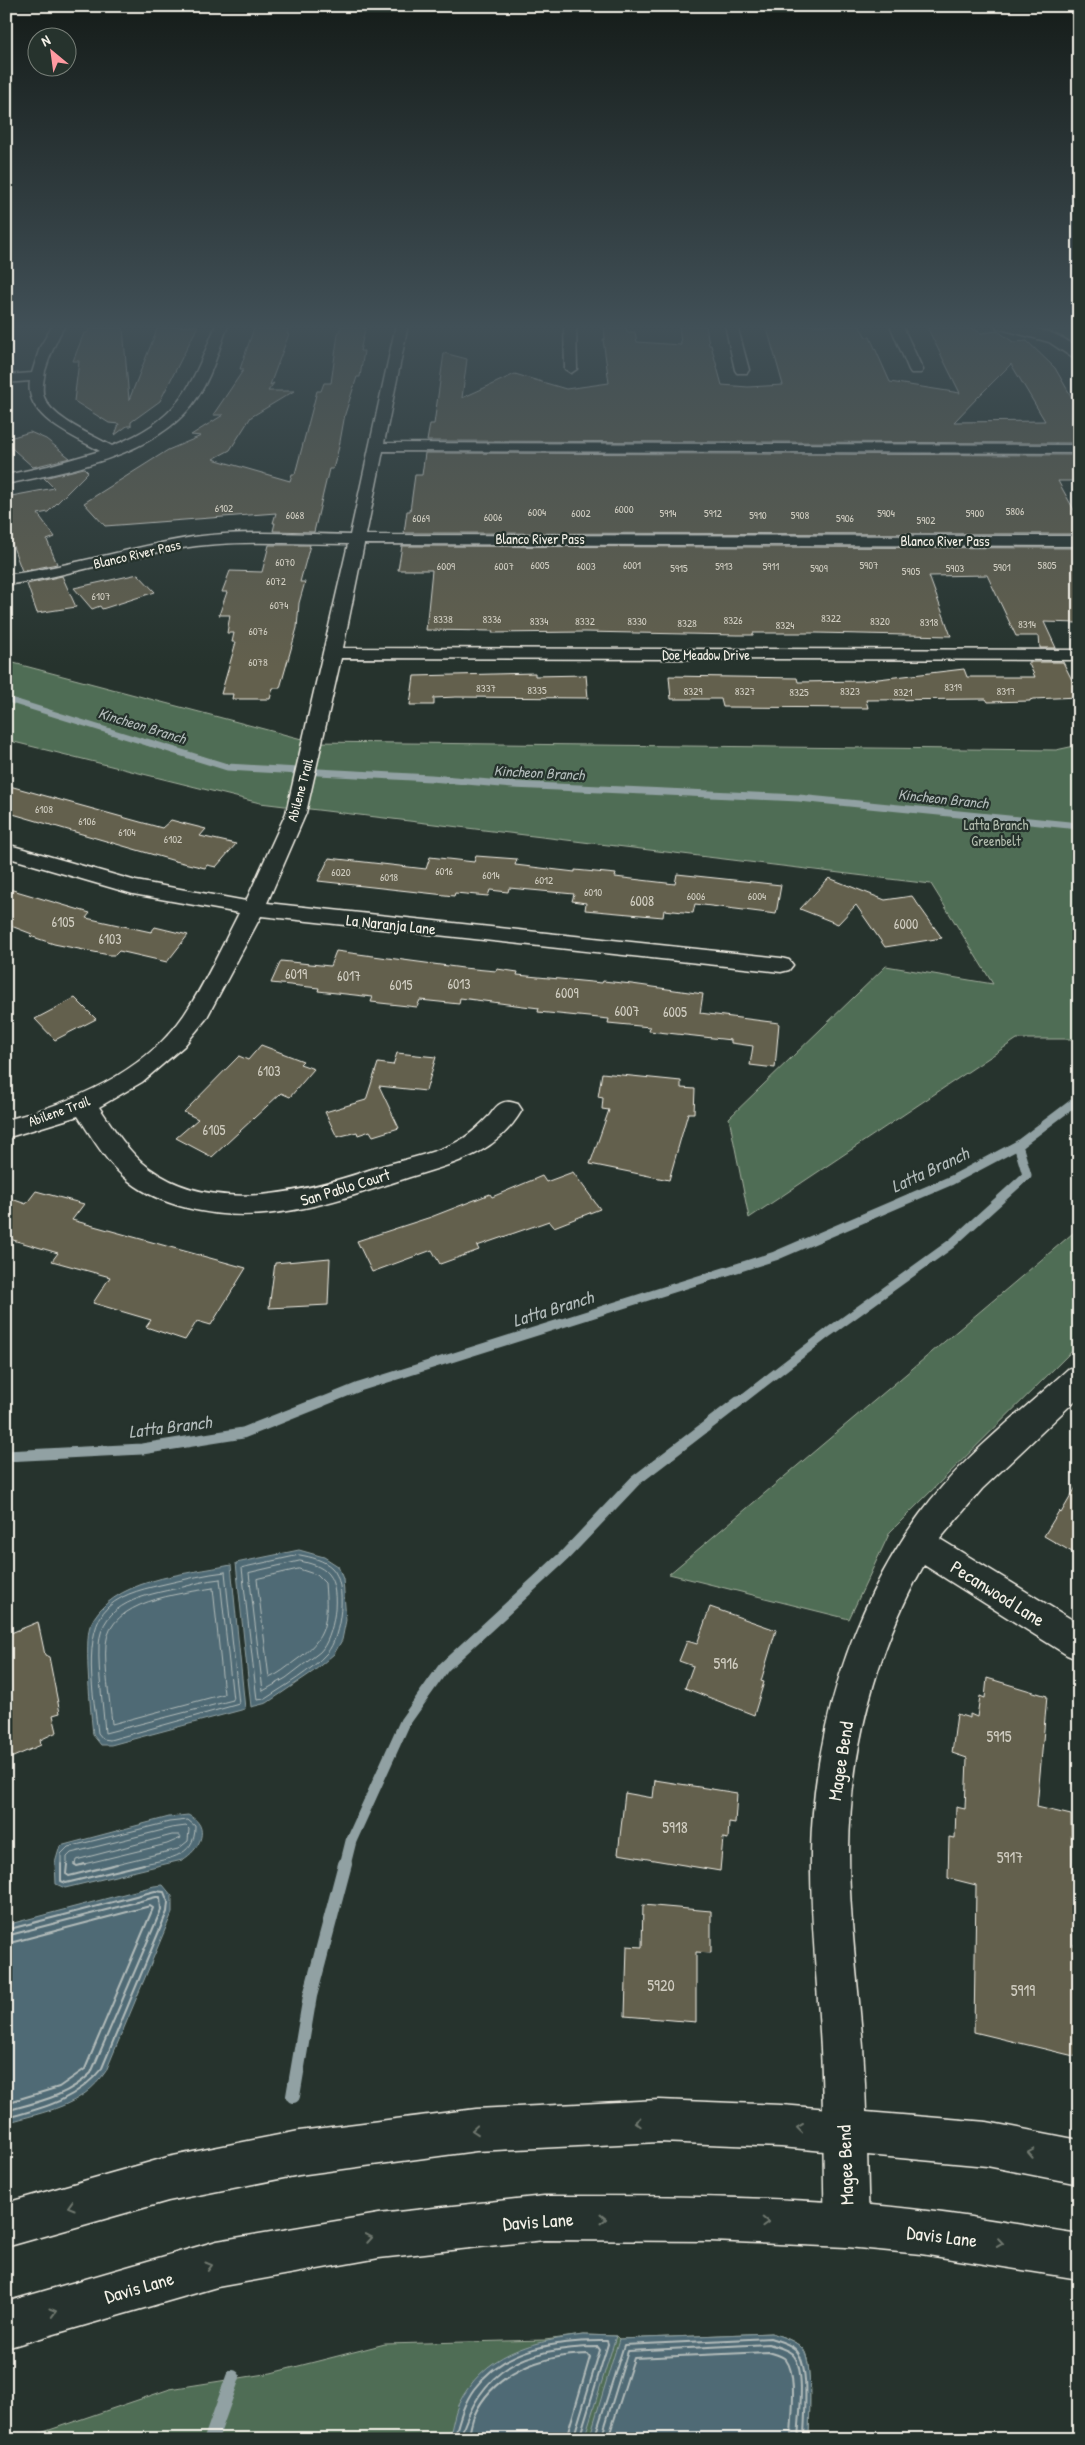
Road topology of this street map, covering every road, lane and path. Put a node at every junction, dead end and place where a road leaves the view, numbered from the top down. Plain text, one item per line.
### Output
1 (91, 439) edge
2 (135, 439) edge
3 (379, 439) edge
4 (377, 447) junction
5 (1079, 449) edge
6 (111, 451) junction
7 (6, 480) edge
8 (357, 539) junction
9 (1079, 541) edge
10 (6, 580) edge
11 (333, 653) junction
12 (1079, 656) edge
13 (6, 850) edge
14 (253, 910) junction
15 (781, 965) dead end
16 (84, 1104) junction
17 (509, 1110) dead end
18 (6, 1128) edge
19 (1079, 1378) edge
20 (918, 1543) junction
21 (1079, 1643) edge
22 (843, 2133) junction
23 (1079, 2162) edge
24 (6, 2225) edge
25 (848, 2225) junction
26 (1079, 2257) edge
27 (6, 2325) edge

1 - 6 street
2 - 6 street
3 - 4 street, Abilene Trail
4 - 5 street
4 - 8 street, Abilene Trail
6 - 7 street
8 - 9 street, Blanco River Pass
8 - 10 street, Blanco River Pass
8 - 11 street, Abilene Trail
11 - 12 street, Doe Meadow Drive
11 - 14 street, Abilene Trail
13 - 14 street, La Naranja Lane
14 - 15 street, La Naranja Lane
14 - 16 street, Abilene Trail
16 - 17 street, San Pablo Court
16 - 18 street, Abilene Trail
19 - 20 street, Magee Bend
20 - 21 street, Pecanwood Lane
20 - 22 street, Magee Bend
23 -> 22 street
22 -> 24 street
22 - 25 street, Magee Bend
25 -> 26 street, Davis Lane
27 -> 25 street, Davis Lane

